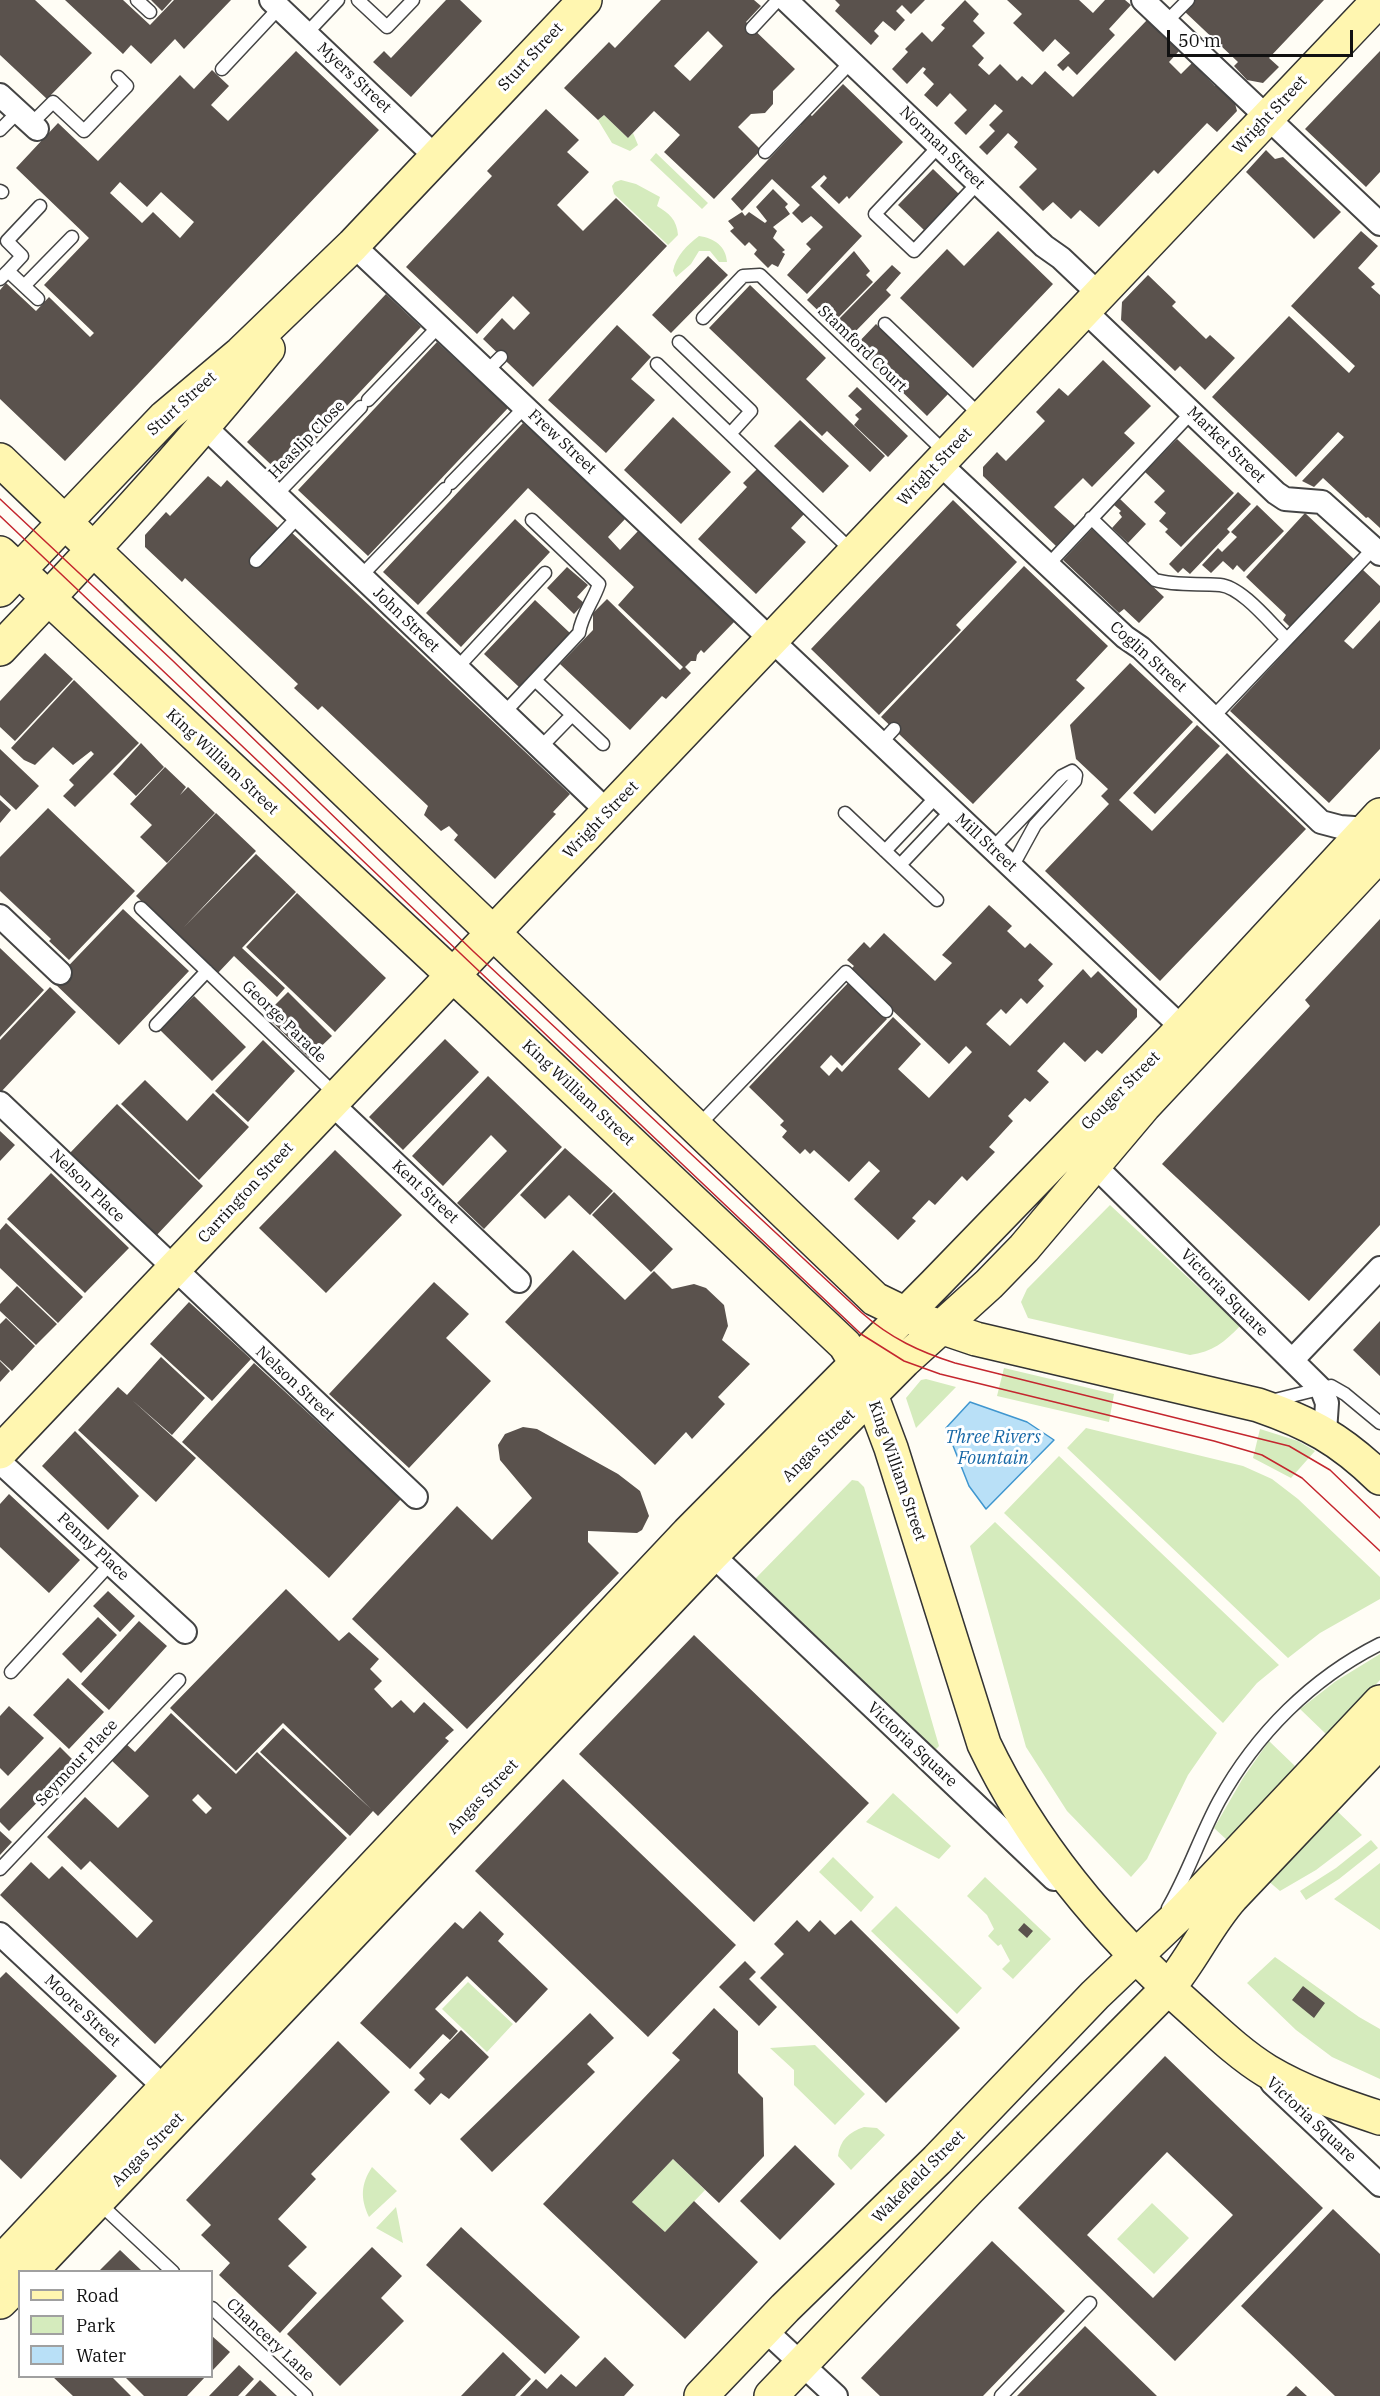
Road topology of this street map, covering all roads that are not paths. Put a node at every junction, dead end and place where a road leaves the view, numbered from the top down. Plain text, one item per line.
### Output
1 (137, 0) edge
2 (338, 0) edge
3 (358, 0) edge
4 (413, 0) edge
5 (585, 0) edge
6 (778, 0) edge
7 (786, 0) edge
8 (1143, 0) edge
9 (1188, 0) edge
10 (1378, 0) edge
11 (275, 4) edge
12 (150, 12) dead end
13 (1166, 22) junction
14 (752, 28) dead end
15 (306, 33) junction
16 (851, 62) junction
17 (222, 69) dead end
18 (118, 77) dead end
19 (0, 95) edge
20 (1266, 118) junction
21 (29, 122) junction
22 (0, 130) edge
23 (939, 146) junction
24 (765, 152) dead end
25 (436, 157) junction
26 (978, 183) junction
27 (40, 206) dead end
28 (1380, 224) edge
29 (72, 237) dead end
30 (353, 245) junction
31 (4, 275) edge
32 (24, 286) junction
33 (38, 299) dead end
34 (1092, 302) junction
35 (703, 318) dead end
36 (885, 324) dead end
37 (439, 326) junction
38 (679, 342) dead end
39 (657, 364) dead end
40 (525, 407) junction
41 (1192, 412) junction
42 (982, 417) junction
43 (205, 427) junction
44 (730, 434) junction
45 (943, 459) junction
46 (0, 460) edge
47 (276, 495) junction
48 (299, 516) junction
49 (1091, 518) junction
50 (532, 520) dead end
51 (65, 521) junction
52 (94, 549) junction
53 (1377, 551) edge
54 (854, 553) junction
55 (256, 561) dead end
56 (1048, 565) junction
57 (6, 571) edge
58 (545, 573) dead end
59 (361, 576) junction
60 (48, 599) junction
61 (772, 639) junction
62 (1287, 639) junction
63 (0, 649) edge
64 (457, 668) junction
65 (535, 680) junction
66 (504, 713) junction
67 (572, 715) junction
68 (1213, 717) junction
69 (603, 744) dead end
70 (540, 748) junction
71 (944, 803) junction
72 (608, 812) junction
73 (845, 813) dead end
74 (1376, 833) edge
75 (992, 849) junction
76 (885, 851) junction
77 (900, 865) junction
78 (1012, 867) junction
79 (937, 900) dead end
80 (141, 908) dead end
81 (0, 916) edge
82 (492, 934) junction
83 (207, 971) junction
84 (60, 973) dead end
85 (452, 975) junction
86 (886, 1011) dead end
87 (156, 1025) dead end
88 (1192, 1037) junction
89 (334, 1100) junction
90 (0, 1103) edge
91 (696, 1129) junction
92 (1095, 1166) junction
93 (1021, 1193) junction
94 (1380, 1268) edge
95 (174, 1270) junction
96 (519, 1281) dead end
97 (904, 1314) junction
98 (940, 1328) junction
99 (1299, 1353) dead end
100 (857, 1362) junction
101 (1319, 1387) junction
102 (871, 1394) junction
103 (1258, 1405) junction
104 (1380, 1423) edge
105 (1325, 1432) junction
106 (2, 1447) edge
107 (1380, 1478) edge
108 (416, 1497) dead end
109 (688, 1533) junction
110 (712, 1555) junction
111 (111, 1563) junction
112 (185, 1632) dead end
113 (1380, 1644) edge
114 (11, 1672) dead end
115 (179, 1680) dead end
116 (1380, 1702) edge
117 (1380, 1741) edge
118 (984, 1744) joint
119 (0, 1869) edge
120 (0, 1934) edge
121 (1136, 1957) junction
122 (1168, 1988) junction
123 (1242, 2055) junction
124 (165, 2088) junction
125 (1380, 2118) edge
126 (1380, 2185) edge
127 (87, 2192) junction
128 (0, 2263) edge
129 (31, 2270) edge
130 (171, 2270) edge
131 (18, 2284) edge
132 (0, 2302) edge
133 (1090, 2303) dead end
134 (213, 2309) edge
135 (764, 2329) junction
136 (802, 2364) junction
137 (306, 2396) edge
138 (701, 2396) edge
139 (771, 2396) edge
140 (836, 2396) edge
141 (1001, 2396) edge

1 - 12 lane
2 - 15 lane
3 - 4 lane
5 - 25 street, Sturt Street
6 - 14 lane
7 - 16 street, Norman Street
8 - 13 street
9 - 13 lane
10 - 20 street, Wright Street
11 - 15 street, Myers Street
11 - 17 lane
13 - 20 street
15 - 25 street, Myers Street
16 - 23 street, Norman Street
16 - 24 lane
18 - 21 lane
19 - 21 street
20 - 28 street
20 - 34 street, Wright Street
21 - 22 lane
23 - 26 street, Norman Street
23 - 26 lane
25 - 30 street, Sturt Street
26 - 34 street, Norman Street
27 - 31 lane
29 - 32 lane
30 - 37 street, Frew Street
30 - 43 street, Sturt Street
30 - 51 street, Sturt Street
31 - 32 lane
32 - 33 lane
34 - 41 street, Market Street
34 - 42 street, Wright Street
35 - 45 lane, Stamford Court
36 - 42 lane
37 - 40 street, Frew Street
37 - 47 lane, Heaslip Close
38 - 44 lane
39 - 44 lane
40 - 59 lane
40 - 61 street, Frew Street
41 - 49 lane
41 - 53 street, Market Street
42 - 45 street, Wright Street
43 - 47 street, John Street
43 - 52 street, Sturt Street
44 - 54 lane
45 - 54 street, Wright Street
45 - 56 street, Coglin Street
46 - 51 street
47 - 48 street, John Street
48 - 55 lane
48 - 59 street, John Street
49 - 56 lane
49 - 62 lane
50 - 65 lane
51 - 52 street
51 - 57 street, Sturt Street
52 - 60 street, Sturt Street
52 - 82 street
53 - 62 lane
54 - 61 street, Wright Street
56 - 68 street, Coglin Street
57 - 60 street, King William Street
58 - 64 lane
59 - 64 street, John Street
60 - 63 street, Sturt Street
60 - 85 street, King William Street
61 - 71 street, Mill Street
61 - 72 street, Wright Street
62 - 68 lane
64 - 66 street, John Street
65 - 66 lane
65 - 67 lane
66 - 70 street, John Street
67 - 69 lane
67 - 70 lane
68 - 74 street, Coglin Street
70 - 72 street, John Street
71 - 75 street, Mill Street
71 - 76 lane
71 - 77 lane
72 - 82 street, Wright Street
73 - 76 lane
74 - 88 street, Gouger Street
75 - 78 street, Mill Street
75 - 78 lane
76 - 77 lane
77 - 79 lane
78 - 88 street, Mill Street
80 - 83 lane, George Parade
81 - 84 street
82 - 85 street, Carrington Street
82 - 91 street
83 - 87 lane
83 - 89 lane, George Parade
85 - 89 street, Carrington Street
85 - 100 street, King William Street
86 - 91 lane
88 - 92 street, Gouger Street
88 - 93 street, Gouger Street
89 - 95 street, Carrington Street
89 - 96 street, Kent Street
90 - 95 street, Nelson Place
91 - 97 street
92 - 93 street
92 - 98 street, Gouger Street
92 - 101 street, Victoria Square
93 - 97 street, Gouger Street
94 - 99 street
95 - 106 street, Carrington Street
95 - 108 street, Nelson Street
97 - 98 street
97 - 100 street, Gouger Street
98 - 102 street, Angas Street
98 - 103 street
100 - 102 street, King William Street
100 - 109 street, Angas Street
101 - 103 lane
101 - 104 lane
101 - 105 street
102 - 110 street, Angas Street
102 - 118 street, King William Street
103 - 105 street
105 - 107 street
106 - 111 street, Penny Place
109 - 110 street, Victoria Square
109 - 124 street, Angas Street
110 - 121 street, Victoria Square
110 - 127 street, Angas Street
111 - 112 street, Penny Place
111 - 114 lane
113 - 121 lane
115 - 119 lane, Seymour Place
116 - 121 street
117 - 122 street
118 - 121 street, Victoria Square
120 - 124 street, Moore Street
121 - 122 street, Victoria Square
121 - 135 street, Wakefield Street
122 - 123 street, Victoria Square
122 - 136 street
123 - 125 street, Victoria Square
123 - 126 street, Victoria Square
124 - 127 street, Angas Street
127 - 128 street, Angas Street
127 - 129 street, Angas Street
127 - 130 lane
131 - 132 street
133 - 141 lane
134 - 137 lane, Chancery Lane
135 - 136 street
135 - 138 street, Wakefield Street
136 - 139 street
136 - 140 street

